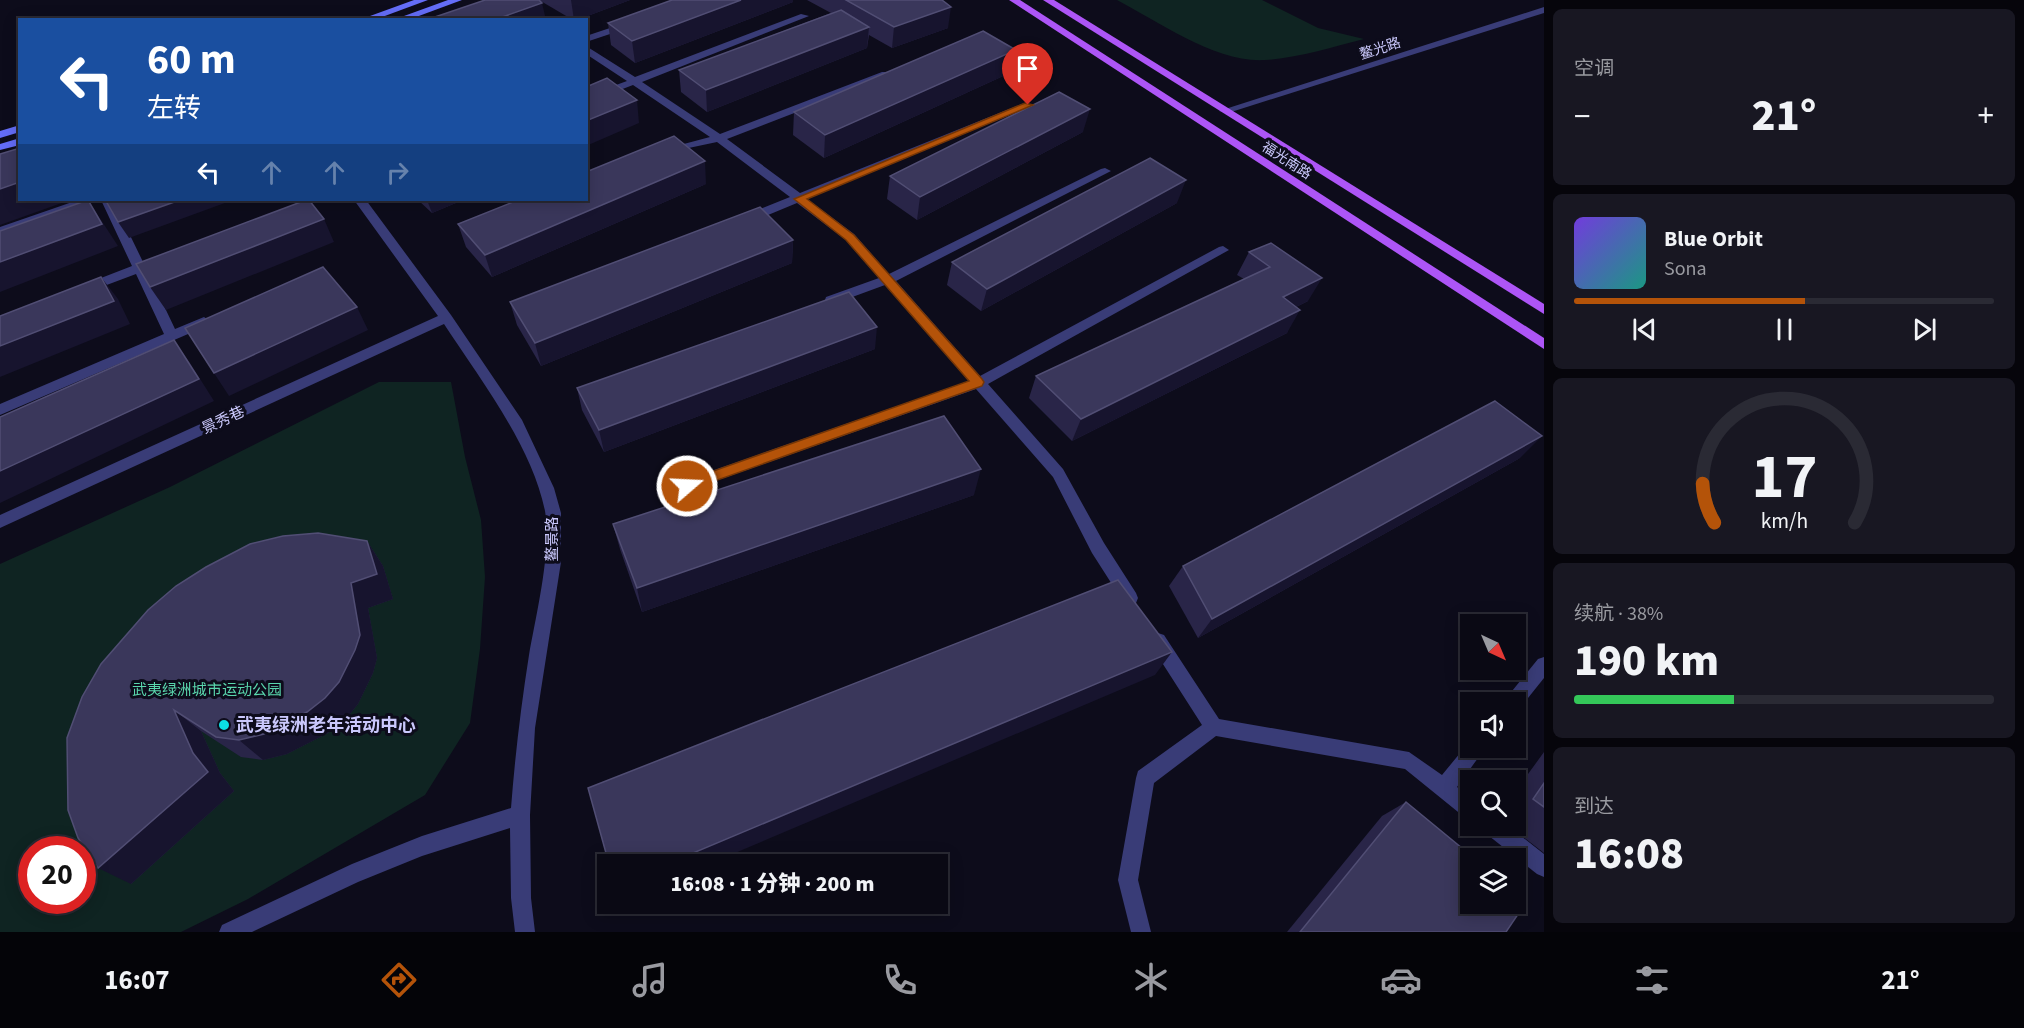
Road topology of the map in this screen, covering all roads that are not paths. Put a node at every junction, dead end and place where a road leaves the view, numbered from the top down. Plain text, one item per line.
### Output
1 (423, 0) edge
2 (457, 0) edge
3 (1014, 0) edge
4 (1048, 0) edge
5 (1544, 10) edge
6 (804, 16) dead end
7 (369, 18) edge
8 (403, 18) edge
9 (639, 21) edge
10 (588, 38) edge
11 (588, 50) edge
12 (886, 74) edge
13 (637, 81) junction
14 (588, 99) edge
15 (1028, 105) edge
16 (1224, 111) junction
17 (18, 129) edge
18 (0, 135) edge
19 (719, 138) junction
20 (18, 142) edge
21 (0, 147) edge
22 (661, 153) edge
23 (1105, 171) dead end
24 (799, 199) junction
25 (85, 201) edge
26 (107, 201) edge
27 (361, 201) edge
28 (732, 225) edge
29 (0, 231) edge
30 (1223, 250) dead end
31 (172, 256) edge
32 (138, 268) junction
33 (887, 280) junction
34 (74, 293) edge
35 (821, 304) edge
36 (1544, 310) edge
37 (214, 318) edge
38 (446, 318) junction
39 (172, 336) junction
40 (1544, 344) edge
41 (978, 382) junction
42 (0, 410) edge
43 (664, 493) dead end
44 (0, 522) edge
45 (1137, 608) edge
46 (1150, 628) edge
47 (1544, 665) edge
48 (1522, 692) edge
49 (1214, 727) junction
50 (1469, 758) edge
51 (1444, 788) junction
52 (1460, 801) edge
53 (520, 815) junction
54 (1505, 836) edge
55 (1544, 867) edge
56 (229, 932) edge
57 (525, 932) edge
58 (1141, 932) edge

1 - 7 main road
2 - 8 main road
3 - 40 main road, 福光南路
4 - 16 main road, 福光南路
5 - 16 street, 鳌光路
6 - 13 street
9 - 10 street
11 - 13 street
12 - 19 street
13 - 14 street
13 - 19 street
15 - 24 street
16 - 36 main road, 福光南路
17 - 18 main road
19 - 22 street
19 - 24 street
20 - 21 main road
23 - 33 street
24 - 28 street
24 - 33 street
25 - 29 street
26 - 32 street
27 - 38 street, 鳌景路
30 - 41 street
31 - 32 street
32 - 34 street
32 - 39 street
33 - 35 street
33 - 41 street
37 - 39 street
38 - 44 street, 景秀巷
38 - 53 street, 鳌景路
39 - 42 street
41 - 43 street
41 - 45 street
46 - 49 street
47 - 48 street
49 - 51 street
49 - 58 street
50 - 51 street
51 - 52 street
53 - 56 street
53 - 57 street, 鳌景路
54 - 55 street

